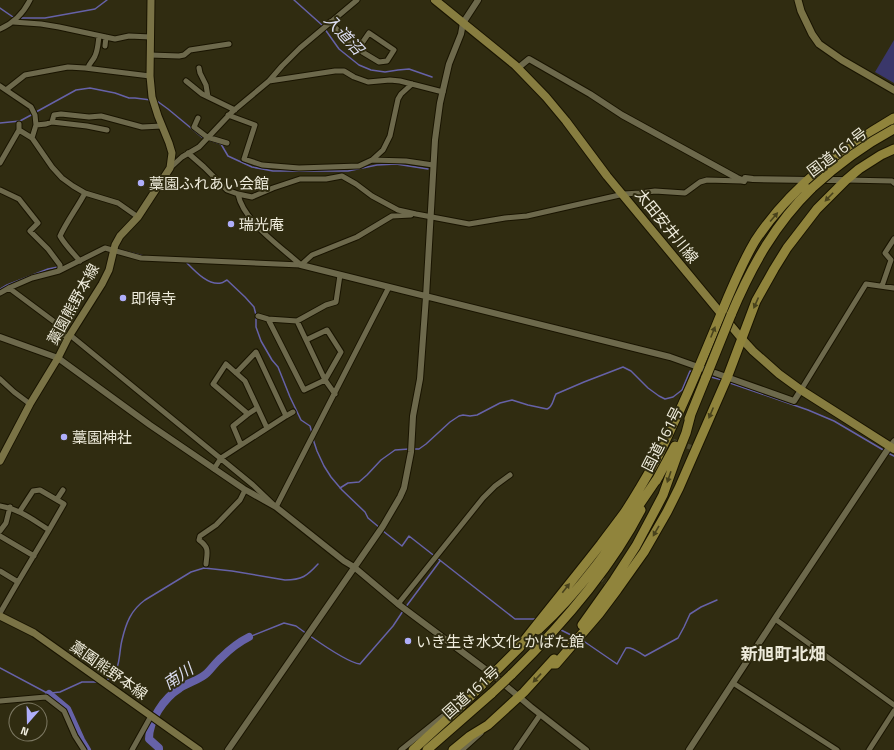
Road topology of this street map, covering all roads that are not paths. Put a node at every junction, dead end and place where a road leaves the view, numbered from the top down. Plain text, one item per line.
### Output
1 (30, 0) edge
2 (152, 0) edge
3 (357, 0) edge
4 (436, 0) edge
5 (478, 0) edge
6 (798, 0) edge
7 (14, 21) junction
8 (330, 22) junction
9 (463, 23) junction
10 (0, 29) edge
11 (99, 36) junction
12 (106, 37) junction
13 (151, 37) junction
14 (229, 44) dead end
15 (105, 46) dead end
16 (358, 49) junction
17 (150, 55) junction
18 (88, 68) junction
19 (199, 68) dead end
20 (518, 68) junction
21 (150, 76) junction
22 (186, 81) dead end
23 (269, 81) junction
24 (412, 84) junction
25 (0, 86) edge
26 (6, 90) junction
27 (894, 90) edge
28 (443, 92) junction
29 (208, 97) junction
30 (235, 110) junction
31 (228, 115) junction
32 (89, 117) junction
33 (198, 118) dead end
34 (894, 118) edge
35 (52, 122) junction
36 (19, 124) dead end
37 (36, 124) junction
38 (88, 126) junction
39 (162, 126) junction
40 (894, 129) edge
41 (19, 130) junction
42 (106, 130) dead end
43 (32, 138) junction
44 (205, 139) junction
45 (227, 143) dead end
46 (894, 149) edge
47 (188, 153) junction
48 (372, 160) junction
49 (0, 163) edge
50 (433, 165) junction
51 (339, 167) junction
52 (170, 168) junction
53 (341, 175) junction
54 (846, 180) junction
55 (744, 181) junction
56 (894, 183) edge
57 (810, 184) junction
58 (0, 190) edge
59 (85, 193) junction
60 (238, 194) junction
61 (624, 194) junction
62 (416, 214) junction
63 (138, 217) junction
64 (431, 217) junction
65 (894, 238) edge
66 (113, 249) junction
67 (79, 259) junction
68 (301, 265) junction
69 (60, 268) junction
70 (340, 275) junction
71 (882, 286) junction
72 (390, 287) junction
73 (9, 288) junction
74 (894, 288) edge
75 (0, 293) edge
76 (426, 297) junction
77 (721, 314) junction
78 (258, 316) dead end
79 (268, 319) junction
80 (298, 321) junction
81 (0, 336) edge
82 (69, 336) junction
83 (742, 339) junction
84 (306, 340) junction
85 (58, 358) junction
86 (699, 368) junction
87 (236, 373) junction
88 (727, 378) junction
89 (0, 379) edge
90 (325, 380) junction
91 (801, 390) junction
92 (335, 394) junction
93 (30, 404) junction
94 (257, 408) junction
95 (293, 412) dead end
96 (248, 414) junction
97 (691, 414) junction
98 (286, 416) junction
99 (267, 428) junction
100 (241, 445) junction
101 (890, 448) edge
102 (221, 458) junction
103 (0, 461) edge
104 (214, 469) junction
105 (510, 475) dead end
106 (659, 476) junction
107 (63, 490) dead end
108 (245, 490) junction
109 (57, 499) junction
110 (0, 506) edge
111 (10, 507) junction
112 (276, 507) junction
113 (20, 511) junction
114 (49, 530) junction
115 (0, 531) edge
116 (0, 536) edge
117 (34, 556) junction
118 (206, 564) dead end
119 (354, 568) junction
120 (0, 571) edge
121 (18, 582) junction
122 (402, 608) junction
123 (0, 613) edge
124 (0, 616) edge
125 (775, 618) junction
126 (543, 622) junction
127 (576, 637) junction
128 (492, 675) junction
129 (733, 683) junction
130 (518, 696) junction
131 (0, 701) edge
132 (894, 705) edge
133 (458, 709) junction
134 (894, 711) edge
135 (540, 715) junction
136 (154, 718) junction
137 (488, 725) junction
138 (519, 749) edge
139 (84, 750) edge
140 (132, 750) edge
141 (200, 750) edge
142 (228, 750) edge
143 (401, 750) edge
144 (413, 750) edge
145 (427, 750) edge
146 (453, 750) edge
147 (462, 750) edge
148 (586, 750) edge
149 (689, 750) edge
150 (837, 750) edge
151 (869, 750) edge

1 - 7 street
2 - 13 main road
3 - 8 street
4 - 9 main road, 太田安井川線
5 - 9 street
6 - 27 main road
7 - 10 street
7 - 11 street
8 - 16 street
8 - 23 street
9 - 20 main road, 太田安井川線
9 - 28 street
11 - 12 street
11 - 18 street
12 - 13 street
12 - 15 street
13 - 17 main road
14 - 17 street
16 - 16 street
17 - 21 main road
18 - 21 street
18 - 26 street
19 - 29 street
20 - 55 street
20 - 61 main road, 太田安井川線
21 - 39 main road
22 - 29 street
23 - 24 street
23 - 30 street
24 - 28 street
24 - 48 street
25 - 26 street
26 - 37 street
28 - 50 street
29 - 30 street
30 - 31 street
31 - 44 street
31 - 51 street
32 - 35 street
32 - 38 street
32 - 39 street
33 - 44 street
34 - 57 highway
35 - 37 street
35 - 38 street
36 - 41 street
37 - 43 street
38 - 42 street
39 - 52 main road
40 - 57 highway, 国道161号, bridge
41 - 43 street
41 - 49 street
43 - 59 street
44 - 45 street
44 - 47 street
46 - 54 highway
47 - 52 street
47 - 60 street
48 - 50 street
48 - 51 street
50 - 64 street
51 - 53 street
52 - 63 main road, 藁園熊野本線
53 - 60 street
53 - 62 street
54 - 56 street
54 - 57 street
54 -> 83 highway
55 - 57 street
55 - 61 street
77 -> 57 highway
57 - 97 highway, 国道161号, bridge
58 - 69 street
59 - 63 street
59 - 67 street
60 - 68 street
61 - 64 street
61 - 77 main road, 太田安井川線
62 - 64 street
62 - 68 street
63 - 66 main road, 藁園熊野本線
64 - 76 street
65 - 71 street
66 - 67 street
66 - 68 street
66 - 82 main road, 藁園熊野本線
67 - 69 street
68 - 70 street
69 - 73 street
70 - 72 street
70 - 80 street
71 - 74 street
71 - 91 street
72 - 76 street
72 - 92 street
73 - 75 street
73 - 82 street
76 - 86 street
76 - 119 street
77 - 83 main road, 太田安井川線
86 -> 77 highway
78 - 79 street
79 - 80 street
79 - 90 street
80 - 84 street
81 - 85 street
82 - 85 main road, 藁園熊野本線
82 - 102 street
83 - 88 highway
83 - 91 main road, 太田安井川線
84 - 90 street
84 - 90 street
85 - 93 main road, 藁園熊野本線
85 - 104 street
86 - 88 street
126 -> 86 highway
87 - 94 street
87 - 96 street
87 - 98 street
88 - 91 street
88 -> 127 highway
89 - 93 street
90 - 92 street
91 - 101 main road, 太田安井川線
92 - 112 street
93 - 103 main road, 藁園熊野本線
94 - 96 street
94 - 99 street
95 - 98 street
96 - 100 street
97 - 106 highway, 国道161号
97 -> 127 highway
98 - 99 street
99 - 100 street
100 - 102 street
101 - 125 street
102 - 104 street
102 - 112 street
104 - 108 street
105 - 122 street
106 - 126 highway
106 - 145 highway, 国道161号, bridge
107 - 109 street
108 - 112 street
108 - 118 street
109 - 113 street
109 - 114 street
110 - 111 street
111 - 113 street
111 - 115 street
112 - 119 street
113 - 114 street
114 - 117 street
116 - 117 street
117 - 121 street
119 - 122 street
119 - 142 street
120 - 121 street
121 - 123 street
122 - 128 street
124 - 136 main road, 藁園熊野本線
125 - 129 street
125 - 132 street
126 - 128 highway
127 -> 130 highway
128 - 130 street
128 - 133 highway
129 - 149 street
129 - 150 street
130 - 135 street
130 - 137 highway
131 - 139 street
133 - 143 street
133 - 144 highway
134 - 151 street
135 - 138 street
135 - 148 street
136 - 140 street
136 - 141 main road, 藁園熊野本線
137 - 146 highway
137 - 147 street

